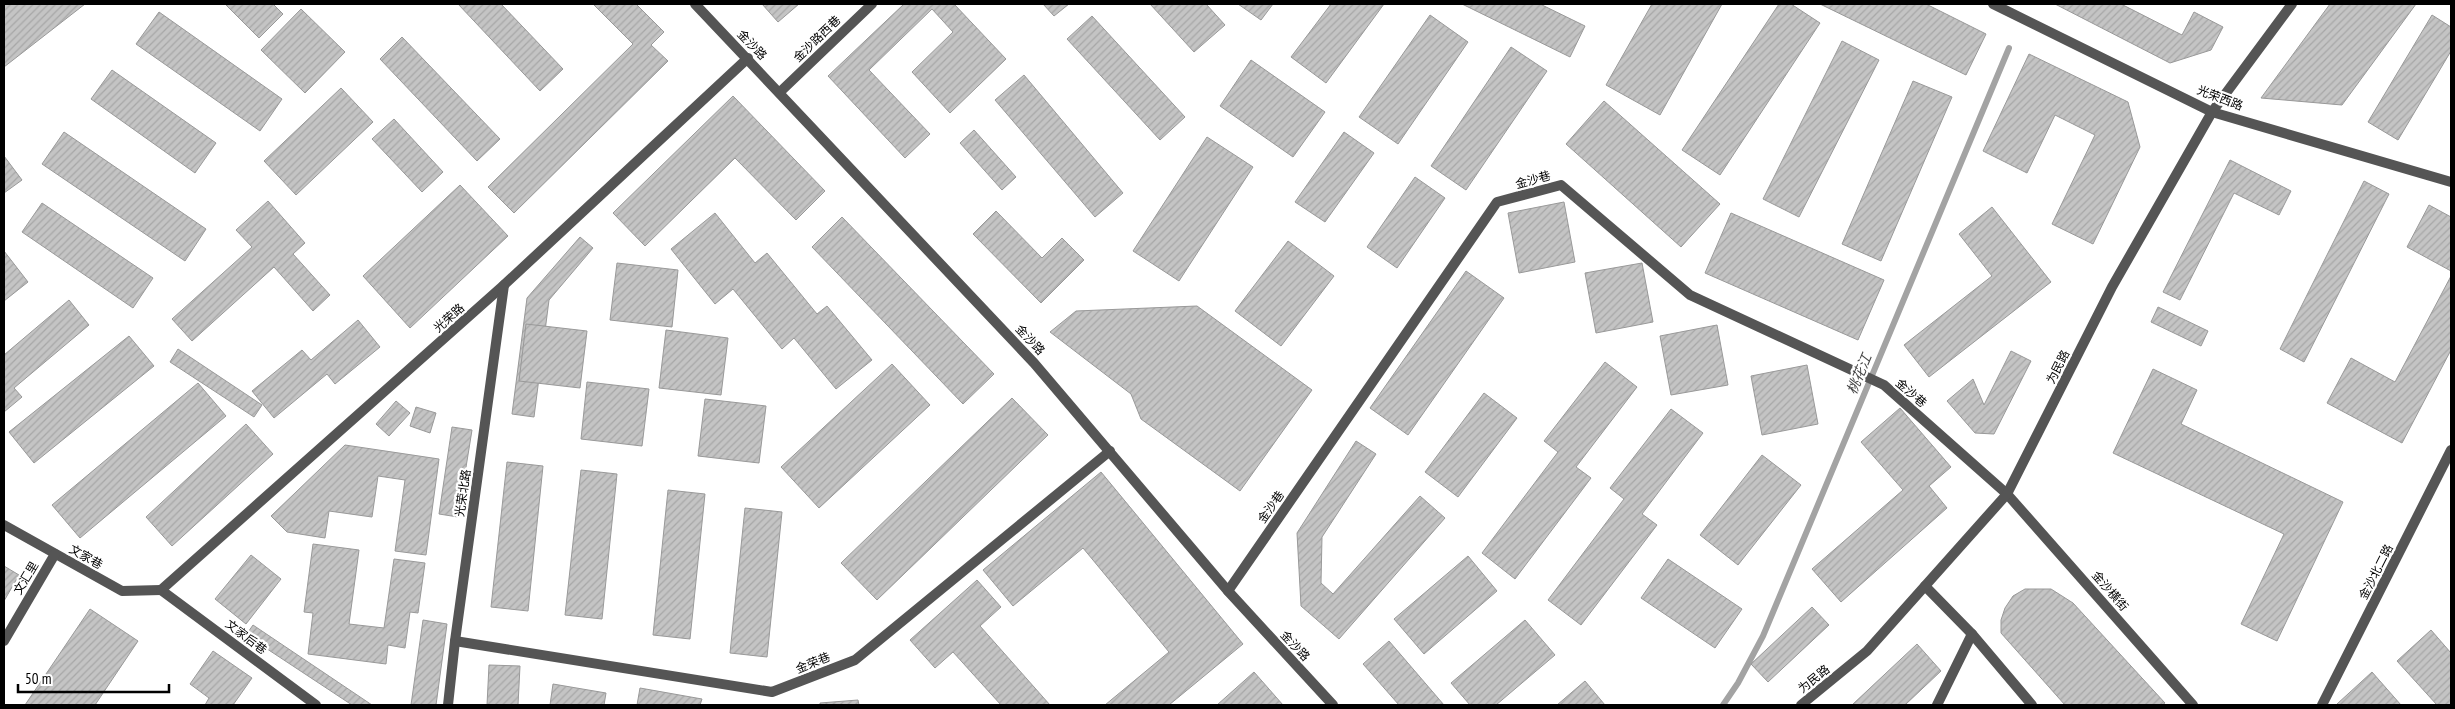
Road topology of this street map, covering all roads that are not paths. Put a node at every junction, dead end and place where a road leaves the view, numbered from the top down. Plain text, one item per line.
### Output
1 (695, 4) edge
2 (872, 4) edge
3 (1993, 4) edge
4 (2292, 4) edge
5 (748, 58) junction
6 (780, 92) junction
7 (2212, 112) junction
8 (2451, 182) edge
9 (504, 285) junction
10 (2451, 450) edge
11 (1110, 451) junction
12 (2007, 494) junction
13 (4, 525) edge
14 (55, 554) junction
15 (1925, 586) junction
16 (161, 590) junction
17 (1228, 591) junction
18 (1972, 634) junction
19 (4, 641) edge
20 (455, 641) junction
21 (316, 705) edge
22 (448, 705) edge
23 (1333, 705) edge
24 (1802, 705) edge
25 (1937, 705) edge
26 (2032, 705) edge
27 (2193, 705) edge
28 (2322, 705) edge

1 - 5 street, 金沙路
2 - 6 street, 金沙路西巷
3 - 7 street, 光荣西路
4 - 7 street, 为民路
5 - 6 street, 金沙路
5 - 9 street, 光荣路
6 - 11 street, 金沙路
7 - 8 street, 光荣西路
7 - 12 street, 为民路
9 - 16 street, 光荣路
9 - 20 street, 光荣北路
10 - 28 street, 金沙北二路
11 - 17 street, 金沙路
11 - 20 street, 金荣巷
12 - 15 street, 为民路
12 - 17 street, 金沙巷
12 - 27 street, 金沙横街
13 - 14 street, 文家巷
14 - 16 street, 文家巷
14 - 19 street, 文汇里
15 - 18 street
15 - 24 street, 为民路
16 - 21 street, 文家后巷
17 - 23 street, 金沙路
18 - 25 street
18 - 26 street
20 - 22 street, 光荣北路

